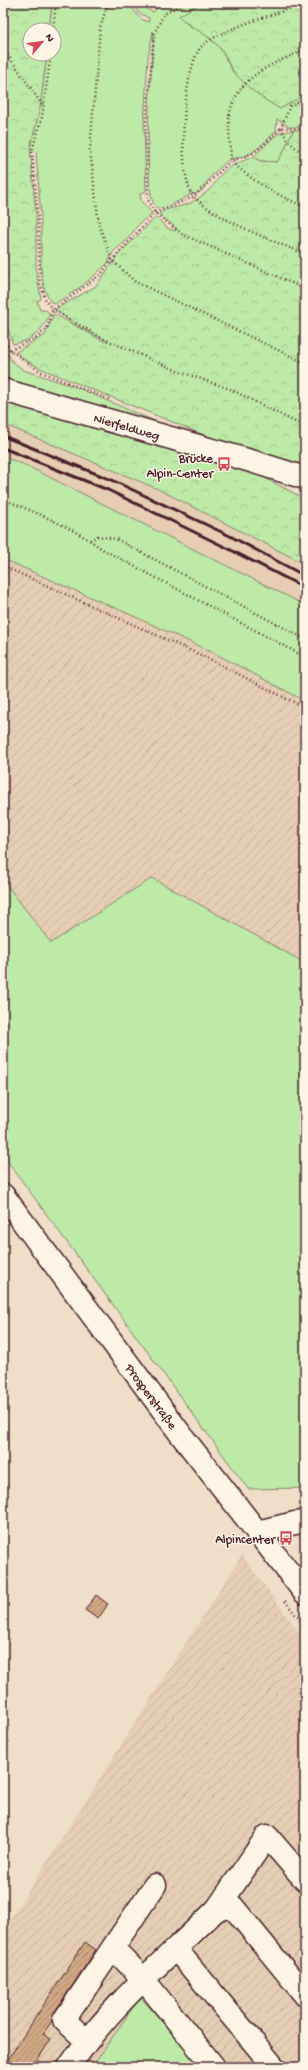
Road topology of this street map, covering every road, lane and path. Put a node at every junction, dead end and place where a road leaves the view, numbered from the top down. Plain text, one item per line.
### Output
1 (56, 3) edge
2 (108, 3) edge
3 (184, 3) edge
4 (305, 4) edge
5 (54, 22) edge
6 (3, 48) edge
7 (305, 50) edge
8 (50, 62) edge
9 (305, 99) edge
10 (43, 106) junction
11 (281, 128) junction
12 (305, 129) edge
13 (305, 153) edge
14 (231, 161) junction
15 (193, 197) junction
16 (305, 207) edge
17 (155, 212) junction
18 (305, 254) edge
19 (112, 260) junction
20 (305, 289) edge
21 (53, 310) junction
22 (3, 338) edge
23 (10, 350) junction
24 (305, 363) edge
25 (3, 390) edge
26 (114, 401) dead end
27 (305, 427) edge
28 (305, 478) edge
29 (3, 499) edge
30 (90, 540) junction
31 (3, 566) edge
32 (305, 639) edge
33 (305, 657) edge
34 (305, 708) edge
35 (3, 1195) edge
36 (305, 1522) edge
37 (257, 1532) junction
38 (305, 1593) edge
39 (305, 1880) edge
40 (155, 1885) dead end
41 (217, 1909) junction
42 (112, 1948) junction
43 (176, 1949) junction
44 (144, 1980) junction
45 (305, 1995) edge
46 (86, 2040) junction
47 (69, 2067) edge
48 (214, 2067) edge
49 (274, 2067) edge

1 - 5 path
2 - 19 path
3 - 17 path
4 - 15 path
6 - 10 path
7 - 14 path
8 - 10 path
9 - 11 path
10 - 21 path
11 - 12 path
11 - 13 path
11 - 14 path
14 - 15 path
14 - 16 path
15 - 17 path
15 - 18 path
17 - 19 path
17 - 20 path
19 - 21 path
19 - 24 path
21 - 23 path
21 - 27 path
22 - 23 path
23 - 26 path
25 - 28 street, Nierfeldweg
29 - 30 path
30 - 32 path
30 - 33 path
31 - 34 path
35 - 37 street, Prosperstraße
36 - 37 street
37 - 38 street, Prosperstraße
39 - 41 street
40 - 42 street
41 - 43 street
41 - 45 street
42 - 44 street
42 - 46 street
43 - 44 street
43 - 49 street
44 - 46 street
44 - 48 street
46 - 47 street

